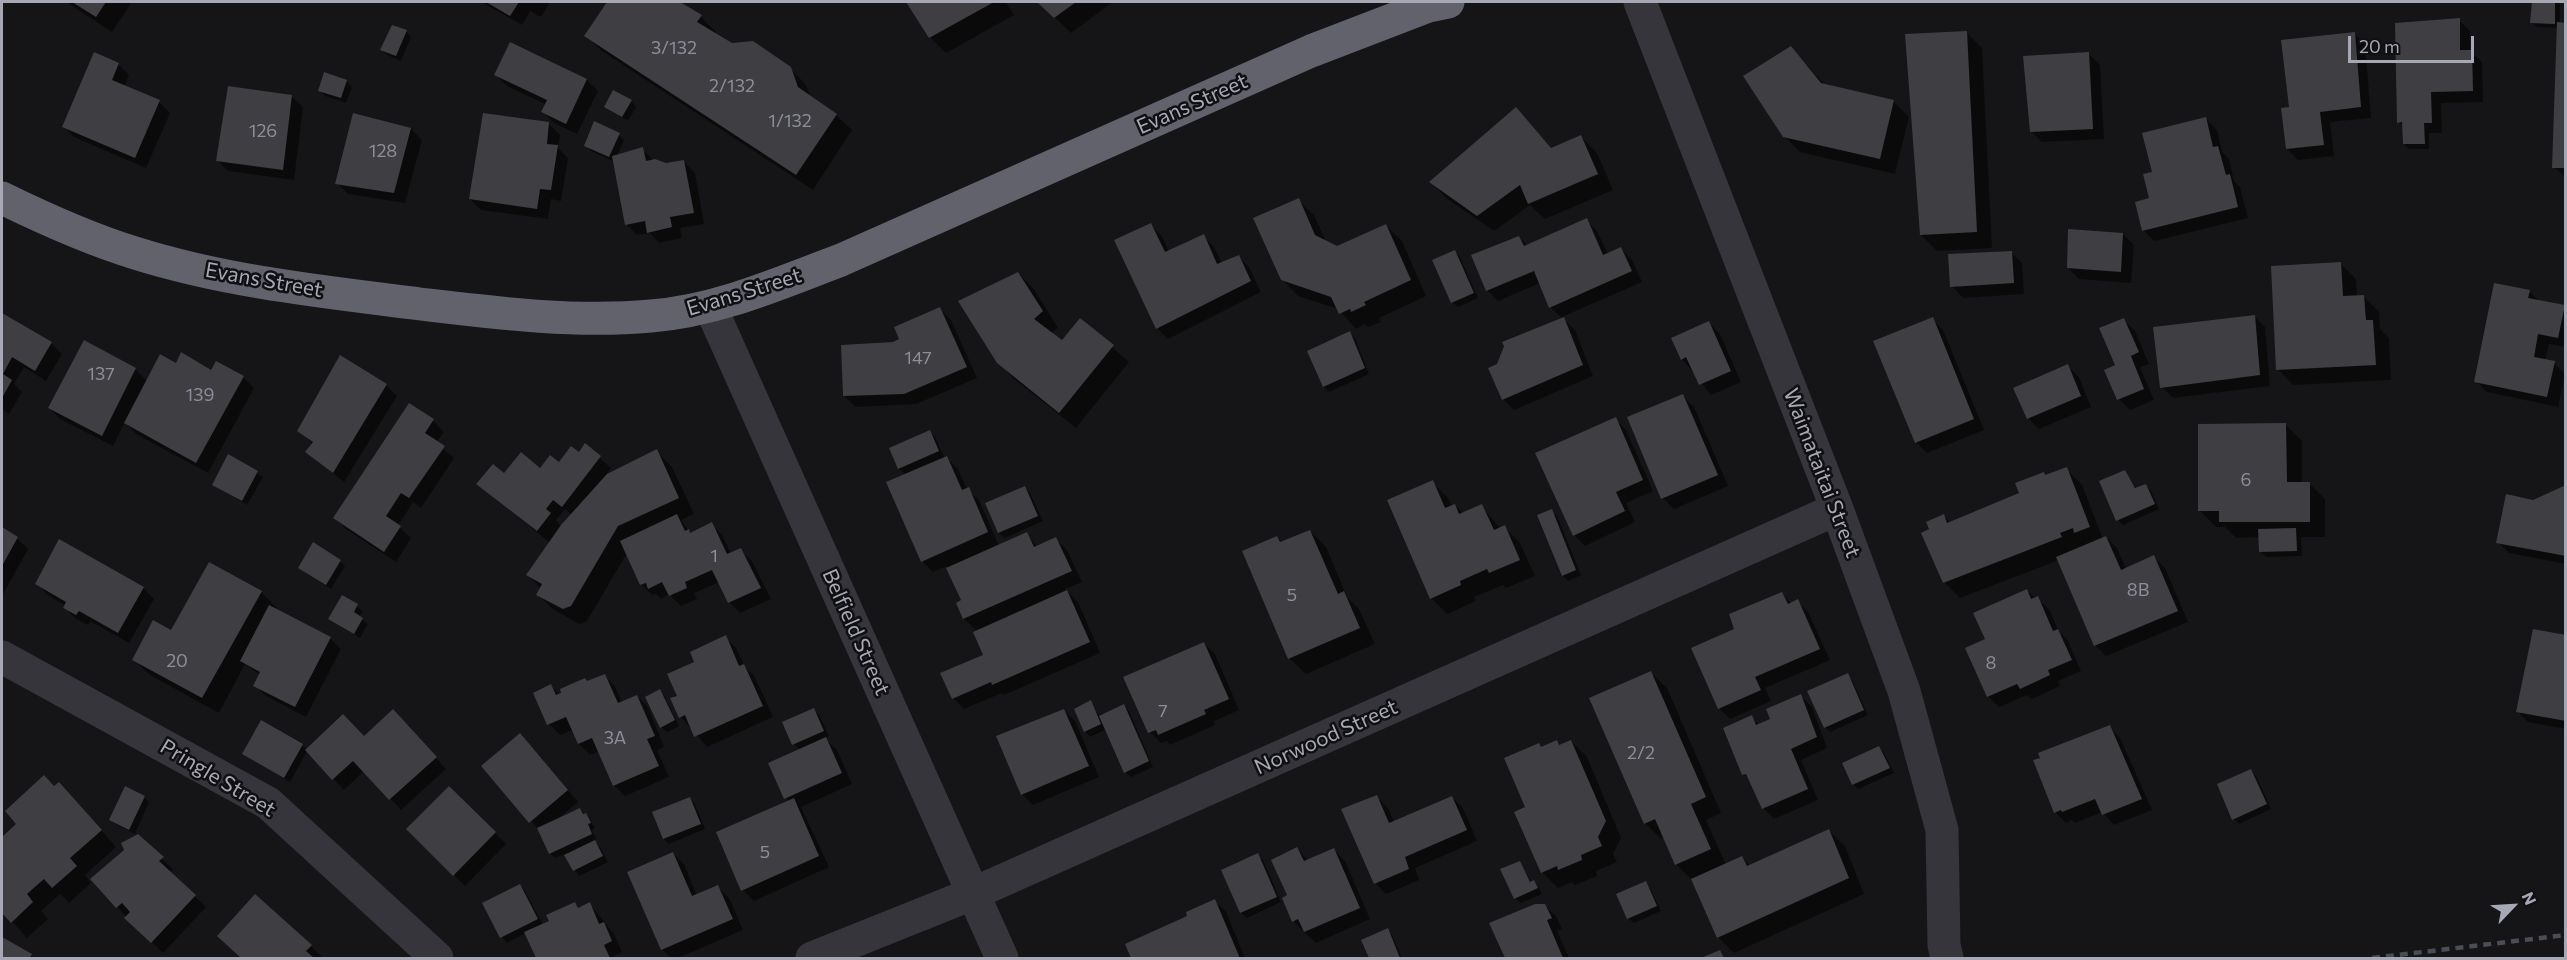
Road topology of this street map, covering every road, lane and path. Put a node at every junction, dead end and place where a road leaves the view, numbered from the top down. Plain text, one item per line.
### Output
1 (1448, 2) edge
2 (1640, 2) edge
3 (2, 198) edge
4 (710, 306) junction
5 (1837, 509) junction
6 (2, 657) edge
7 (972, 894) junction
8 (1946, 952) edge
9 (437, 958) edge
10 (812, 958) edge
11 (1002, 958) edge

1 - 4 highway, Evans Street
2 - 5 street, Waimataitai Street
3 - 4 highway, Evans Street
4 - 7 street, Belfield Street
5 - 7 street, Norwood Street
5 - 8 street, Waimataitai Street
6 - 9 street, Pringle Street
7 - 10 street, Norwood Street
7 - 11 street, Belfield Street

